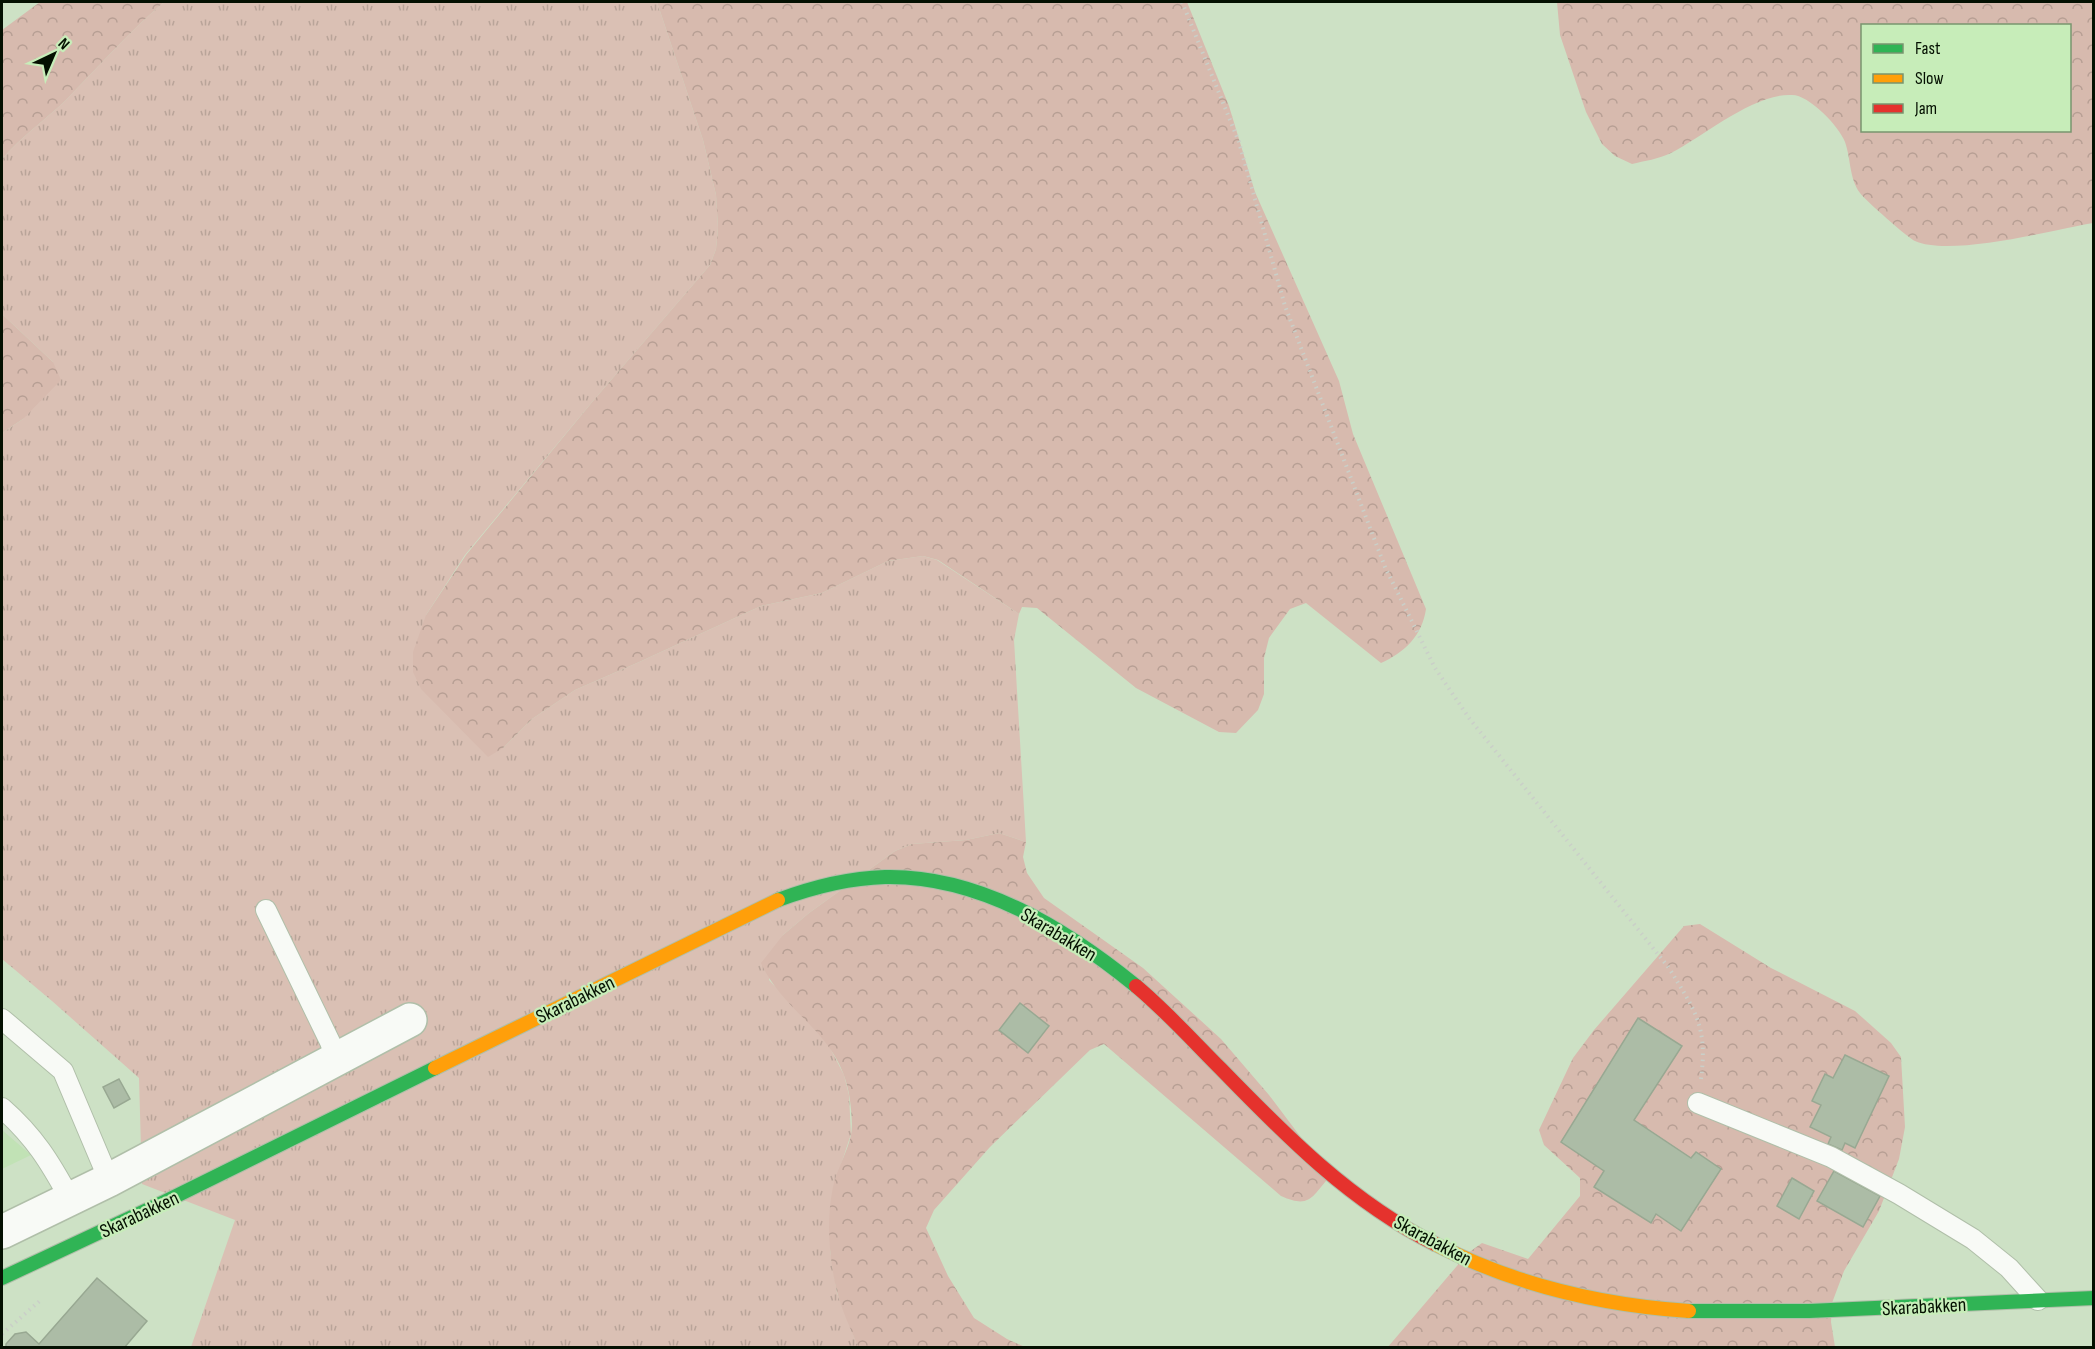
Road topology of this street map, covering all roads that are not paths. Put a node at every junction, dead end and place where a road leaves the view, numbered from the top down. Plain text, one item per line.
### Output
1 (266, 910) dead end
2 (2, 1018) edge
3 (410, 1020) dead end
4 (336, 1059) junction
5 (1698, 1103) road end
6 (2, 1108) edge
7 (109, 1180) junction
8 (70, 1199) junction
9 (2, 1232) edge
10 (2, 1278) edge
11 (2094, 1298) edge
12 (2038, 1300) junction

1 - 4 lane
2 - 7 lane
3 - 4 street
4 - 7 street
5 - 12 lane
6 - 8 lane
7 - 8 street
8 - 9 street
10 - 12 street, Skarabakken
11 - 12 street, Skarabakken

